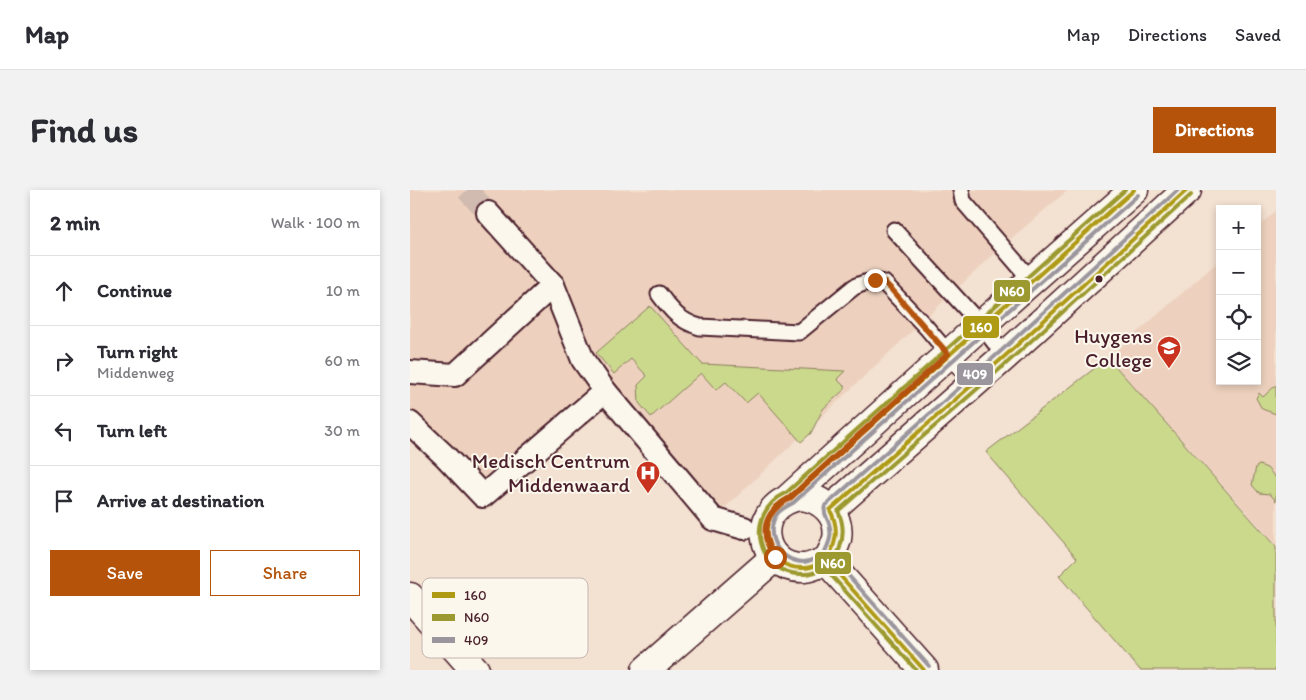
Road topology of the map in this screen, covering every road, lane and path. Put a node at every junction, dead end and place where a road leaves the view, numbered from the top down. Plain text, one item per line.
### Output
1 (961, 190) edge
2 (1134, 190) edge
3 (1187, 190) edge
4 (488, 213) tunnel mouth
5 (894, 230) dead end
6 (1032, 281) junction
7 (553, 285) junction
8 (659, 294) dead end
9 (981, 325) junction
10 (948, 354) junction
11 (1005, 356) junction
12 (410, 372) edge
13 (974, 384) junction
14 (606, 391) junction
15 (410, 423) edge
16 (790, 498) junction
17 (830, 510) junction
18 (744, 528) dead end
19 (775, 557) junction
20 (827, 561) junction
21 (410, 597) edge
22 (422, 610) edge
23 (464, 658) edge
24 (475, 670) edge
25 (646, 670) edge
26 (924, 670) edge

1 - 6 lane
2 - 6 street
3 - 11 street
4 - 7 street
5 - 9 lane
6 - 9 street
7 - 12 street
7 - 14 street
8 - 10 lane
9 - 10 street
9 - 11 lane
10 - 13 lane
10 - 16 street
11 - 13 street
13 - 17 street
14 - 15 street
14 - 18 street
16 - 17 street
16 - 19 street
17 - 20 street
19 - 20 street
19 - 25 street
20 - 26 street
21 - 22 street
23 - 24 street

